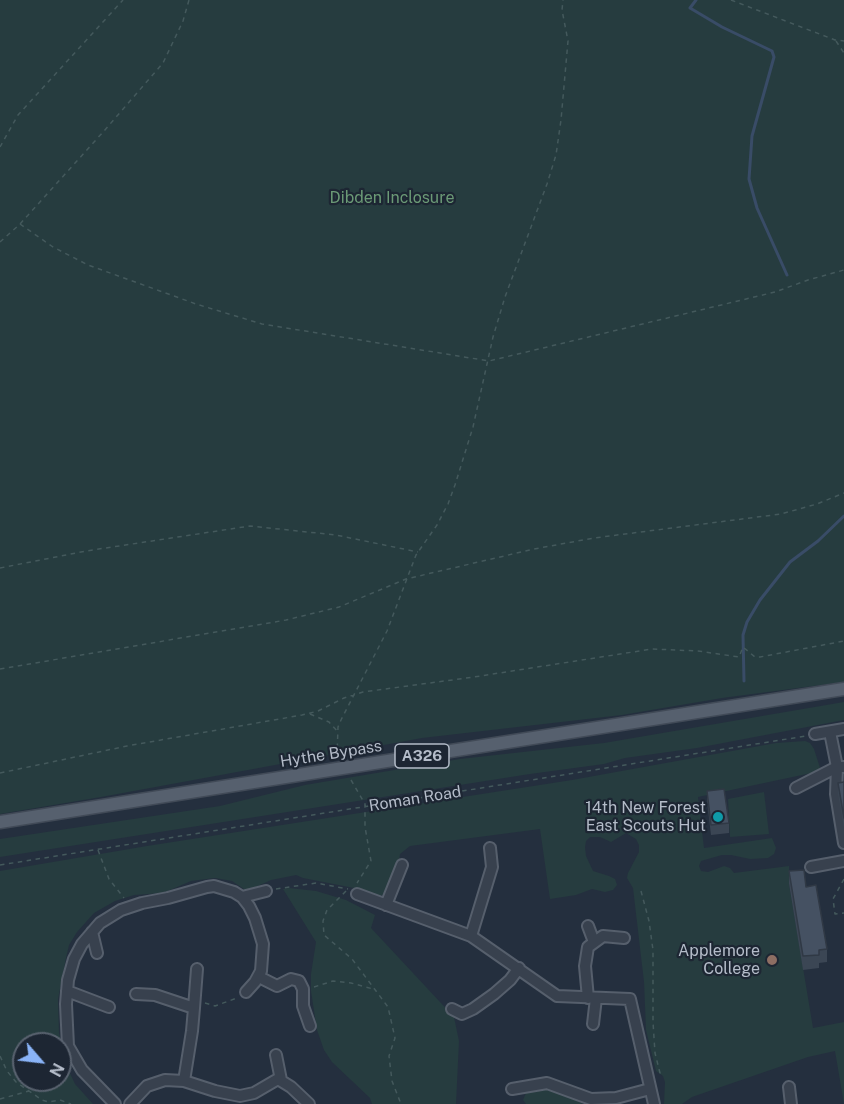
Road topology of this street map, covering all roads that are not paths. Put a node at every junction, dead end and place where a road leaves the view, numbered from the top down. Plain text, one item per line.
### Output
1 (844, 689) edge
2 (844, 729) edge
3 (830, 732) junction
4 (815, 734) road end
5 (840, 767) edge
6 (796, 788) dead end
7 (0, 822) edge
8 (844, 843) edge
9 (490, 848) dead end
10 (844, 861) edge
11 (402, 866) dead end
12 (811, 867) dead end
13 (266, 891) road end
14 (353, 891) road end
15 (242, 897) junction
16 (386, 904) junction
17 (588, 926) dead end
18 (92, 932) junction
19 (471, 936) junction
20 (624, 938) dead end
21 (594, 942) junction
22 (97, 953) dead end
23 (197, 969) dead end
24 (519, 969) junction
25 (259, 977) junction
26 (67, 991) junction
27 (246, 992) road end
28 (136, 994) dead end
29 (592, 998) junction
30 (194, 1004) junction
31 (109, 1007) dead end
32 (452, 1009) dead end
33 (593, 1024) dead end
34 (310, 1026) dead end
35 (276, 1055) dead end
36 (280, 1080) junction
37 (184, 1081) junction
38 (654, 1086) junction
39 (789, 1087) dead end
40 (512, 1089) dead end
41 (240, 1100) edge
42 (115, 1104) edge
43 (130, 1104) edge
44 (309, 1104) edge
45 (654, 1104) edge
46 (791, 1104) edge

1 - 7 main road, Hythe Bypass / A326
2 - 3 street
3 - 4 street
3 - 5 street
5 - 6 street
5 - 8 street
9 - 19 street
10 - 12 street
11 - 16 street
13 - 15 street
14 - 16 street
15 - 18 street
15 - 25 street
16 - 19 street
17 - 21 street
18 - 22 street
18 - 26 street
19 - 24 street
20 - 21 street
21 - 29 street
23 - 30 street
24 - 29 street
24 - 32 street
25 - 27 street
25 - 34 street
26 - 31 street
26 - 42 street
28 - 30 street
29 - 33 street
29 - 38 street
30 - 37 street
35 - 36 street
36 - 41 street
36 - 44 street
37 - 41 street
37 - 43 street
38 - 40 street
38 - 45 street
39 - 46 street

